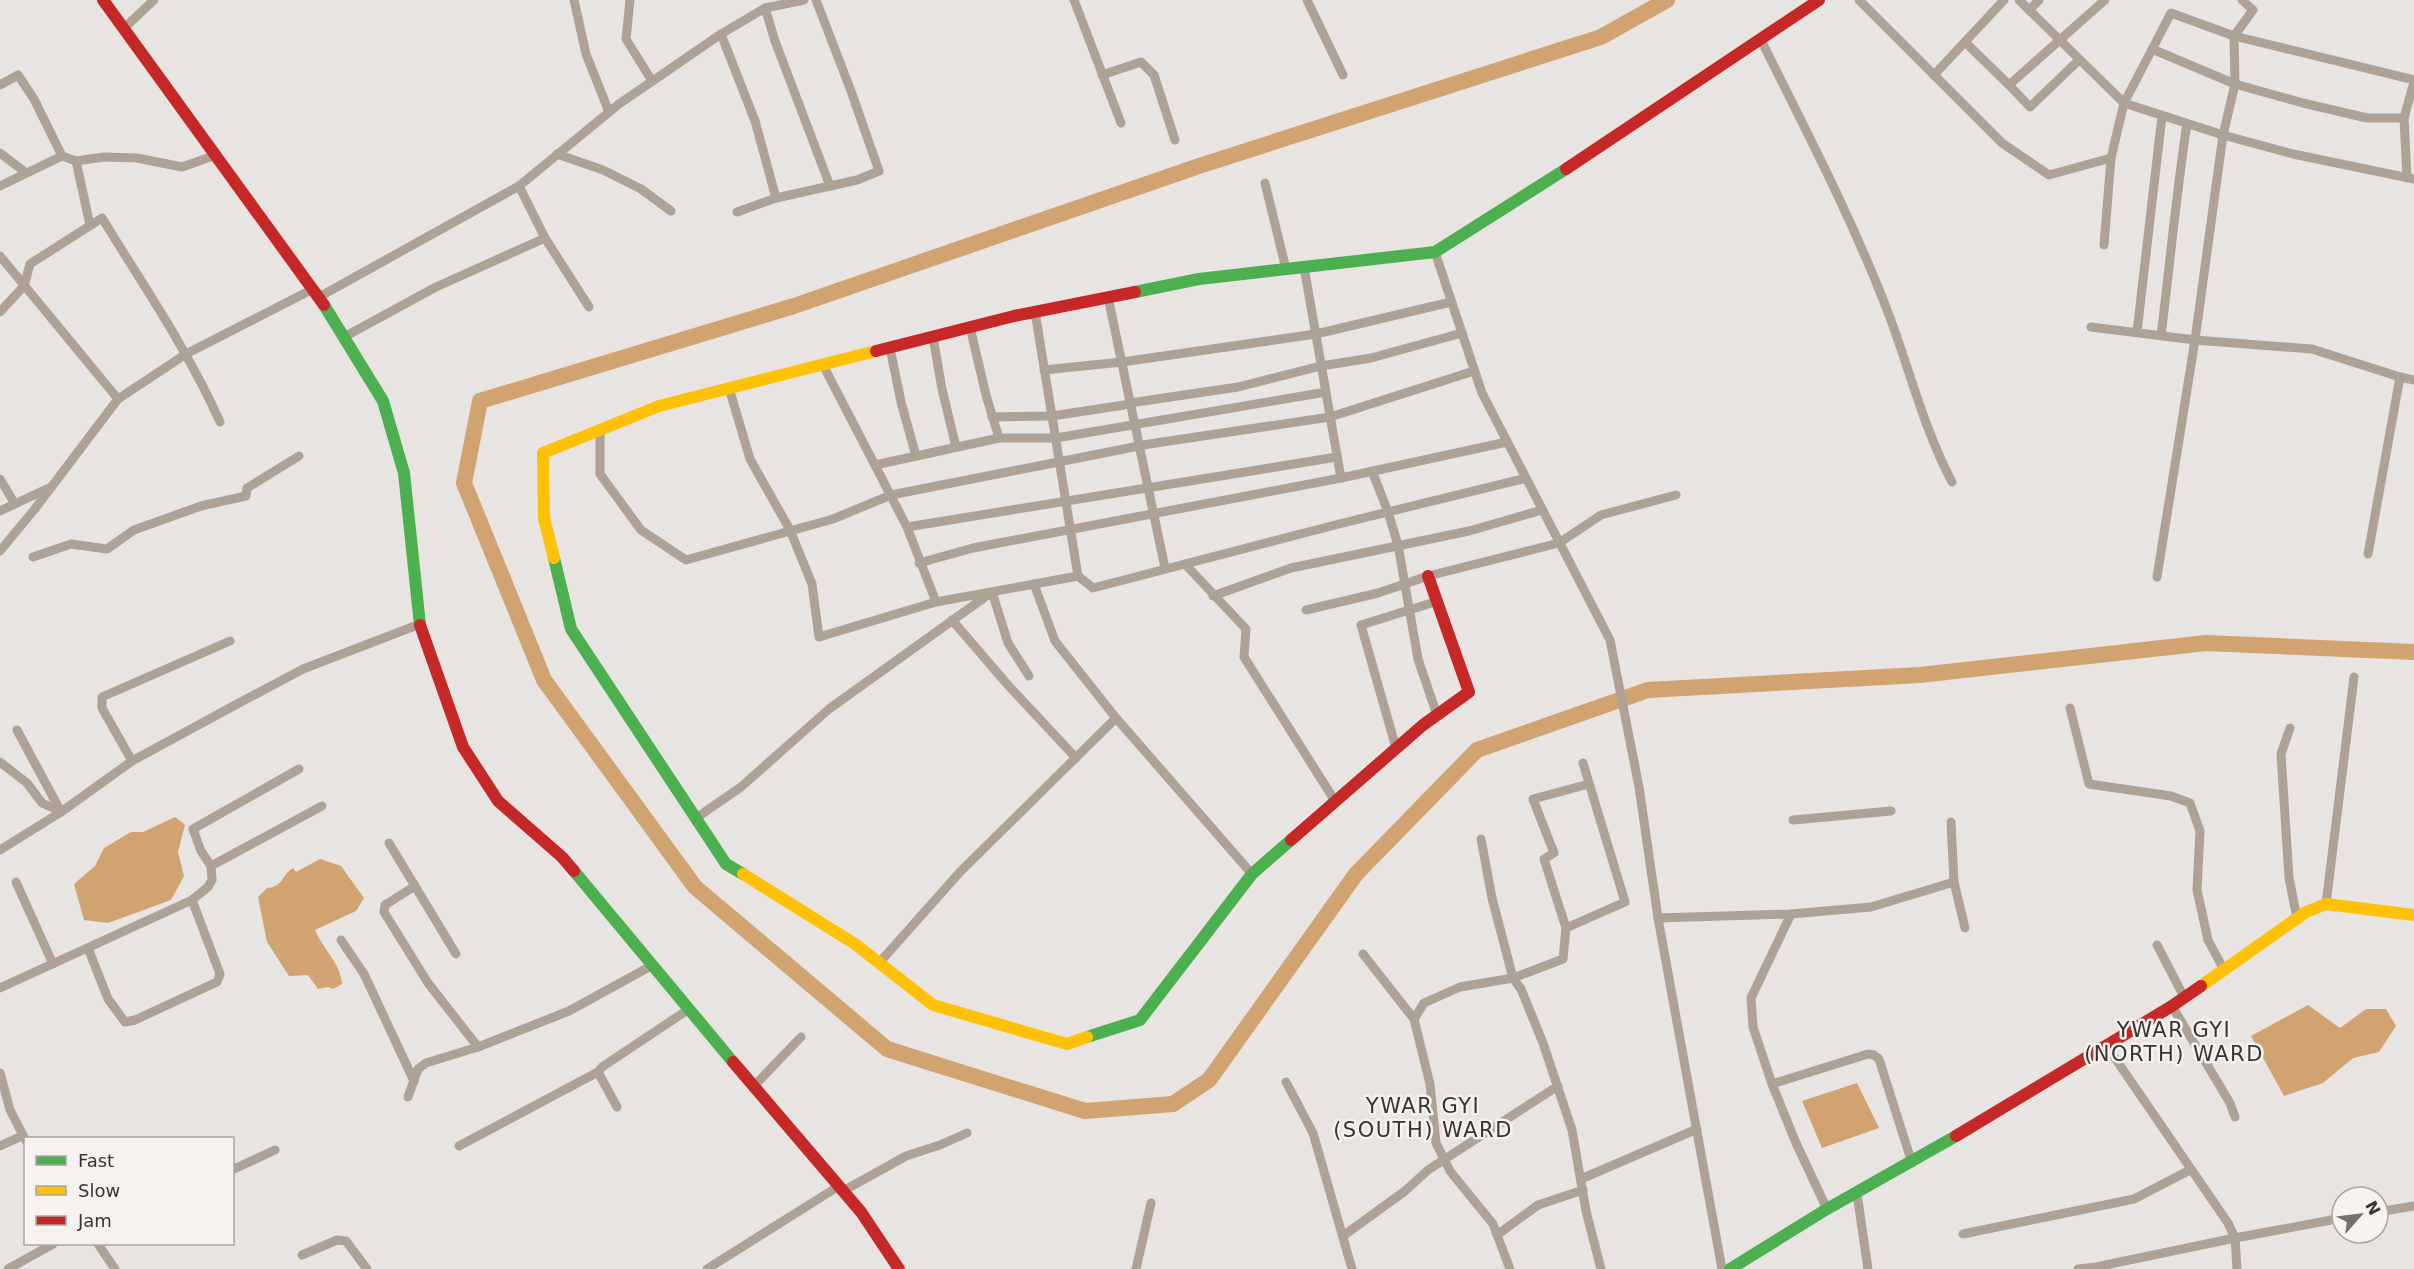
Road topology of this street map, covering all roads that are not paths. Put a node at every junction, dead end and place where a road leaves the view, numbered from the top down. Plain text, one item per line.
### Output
1 (103, 0) edge
2 (154, 0) edge
3 (574, 0) edge
4 (630, 0) edge
5 (804, 0) edge
6 (816, 0) edge
7 (1074, 0) edge
8 (1307, 0) edge
9 (1819, 0) edge
10 (1859, 0) edge
11 (2004, 0) edge
12 (2019, 0) edge
13 (2039, 0) edge
14 (2105, 0) edge
15 (2242, 0) edge
16 (765, 8) junction
17 (2029, 10) junction
18 (123, 29) junction
19 (721, 34) junction
20 (2234, 36) junction
21 (1761, 40) junction
22 (2060, 40) junction
23 (1965, 42) junction
24 (2152, 49) junction
25 (2079, 60) junction
26 (1102, 75) junction
27 (1343, 75) dead end
28 (1934, 75) junction
29 (652, 81) junction
30 (2414, 81) edge
31 (2235, 84) junction
32 (0, 85) edge
33 (2009, 85) junction
34 (2124, 103) junction
35 (609, 112) junction
36 (2162, 116) junction
37 (2404, 118) junction
38 (1121, 123) dead end
39 (2187, 124) junction
40 (2223, 135) junction
41 (1174, 140) dead end
42 (0, 153) edge
43 (557, 154) junction
44 (216, 155) junction
45 (62, 156) junction
46 (2111, 158) junction
47 (76, 161) junction
48 (25, 172) junction
49 (2411, 178) edge
50 (1264, 183) dead end
51 (0, 186) edge
52 (519, 186) junction
53 (830, 186) junction
54 (776, 198) junction
55 (671, 212) dead end
56 (737, 213) dead end
57 (90, 225) junction
58 (545, 238) junction
59 (2104, 245) dead end
60 (1435, 252) junction
61 (0, 256) edge
62 (1304, 267) junction
63 (1286, 269) junction
64 (24, 286) junction
65 (316, 293) junction
66 (1108, 297) junction
67 (1451, 302) junction
68 (589, 307) dead end
69 (0, 312) edge
70 (1035, 312) junction
71 (970, 327) junction
72 (2091, 327) dead end
73 (2137, 332) junction
74 (1462, 333) junction
75 (1316, 334) junction
76 (2161, 335) junction
77 (933, 337) junction
78 (344, 338) junction
79 (2195, 340) junction
80 (890, 348) junction
81 (186, 354) junction
82 (1122, 362) junction
83 (823, 365) junction
84 (1321, 366) junction
85 (1044, 370) junction
86 (1474, 371) junction
87 (2400, 377) junction
88 (2414, 380) edge
89 (729, 388) junction
90 (1326, 392) junction
91 (118, 399) junction
92 (1127, 404) junction
93 (1052, 416) junction
94 (992, 417) junction
95 (1330, 417) junction
96 (220, 423) dead end
97 (1135, 423) junction
98 (600, 430) junction
99 (999, 438) junction
100 (1056, 438) junction
101 (1507, 442) junction
102 (1139, 446) junction
103 (956, 447) junction
104 (299, 456) dead end
105 (916, 456) junction
106 (1337, 457) junction
107 (1060, 464) junction
108 (875, 465) junction
109 (1372, 471) junction
110 (1341, 478) junction
111 (1526, 478) junction
112 (0, 479) edge
113 (1952, 482) dead end
114 (53, 486) junction
115 (1148, 488) junction
116 (891, 495) junction
117 (1676, 495) dead end
118 (1066, 501) junction
119 (15, 504) junction
120 (1542, 510) junction
121 (0, 511) edge
122 (1388, 512) junction
123 (1154, 515) junction
124 (907, 527) junction
125 (1070, 529) junction
126 (790, 530) junction
127 (1559, 543) junction
128 (1398, 545) junction
129 (0, 551) edge
130 (2368, 554) dead end
131 (33, 557) dead end
132 (920, 562) junction
133 (1185, 564) junction
134 (1165, 568) junction
135 (1078, 576) junction
136 (1428, 576) junction
137 (2157, 577) dead end
138 (1404, 583) junction
139 (1034, 584) junction
140 (992, 592) junction
141 (1213, 596) junction
142 (1438, 601) junction
143 (936, 602) junction
144 (1410, 609) junction
145 (1306, 610) dead end
146 (952, 620) junction
147 (420, 624) junction
148 (230, 641) dead end
149 (1029, 676) dead end
150 (2354, 677) dead end
151 (2070, 708) dead end
152 (1437, 715) junction
153 (1116, 718) junction
154 (2290, 728) dead end
155 (17, 730) dead end
156 (1396, 748) junction
157 (1076, 758) junction
158 (132, 761) junction
159 (0, 762) edge
160 (1583, 763) dead end
161 (299, 770) dead end
162 (1589, 784) junction
163 (1335, 801) junction
164 (322, 806) dead end
165 (1891, 811) dead end
166 (60, 812) junction
167 (696, 818) junction
168 (1793, 820) dead end
169 (1951, 822) dead end
170 (1481, 838) dead end
171 (389, 843) dead end
172 (0, 850) edge
173 (211, 866) junction
174 (1252, 874) junction
175 (16, 882) dead end
176 (1954, 882) junction
177 (415, 886) junction
178 (192, 900) junction
179 (2326, 904) junction
180 (1791, 914) junction
181 (2414, 915) edge
182 (1658, 918) junction
183 (2297, 918) junction
184 (1566, 928) junction
185 (1965, 928) dead end
186 (341, 940) dead end
187 (2157, 945) dead end
188 (88, 948) junction
189 (456, 954) dead end
190 (1363, 954) dead end
191 (879, 963) junction
192 (52, 964) junction
193 (651, 966) junction
194 (2224, 970) junction
195 (1513, 978) junction
196 (0, 988) edge
197 (2184, 998) junction
198 (2172, 1006) junction
199 (689, 1009) junction
200 (1414, 1019) junction
201 (801, 1037) dead end
202 (2106, 1045) junction
203 (478, 1047) junction
204 (598, 1072) junction
205 (0, 1073) edge
206 (414, 1081) junction
207 (1286, 1082) dead end
208 (1772, 1084) junction
209 (754, 1086) junction
210 (1558, 1086) junction
211 (408, 1096) dead end
212 (617, 1107) dead end
213 (2235, 1117) dead end
214 (1697, 1129) junction
215 (966, 1133) dead end
216 (24, 1138) edge
217 (0, 1146) edge
218 (459, 1146) dead end
219 (275, 1150) dead end
220 (1445, 1161) junction
221 (1912, 1163) junction
222 (234, 1169) edge
223 (2190, 1170) junction
224 (1581, 1179) junction
225 (841, 1189) junction
226 (1582, 1190) junction
227 (1857, 1194) junction
228 (1151, 1203) dead end
229 (2414, 1206) edge
230 (1827, 1209) junction
231 (2390, 1210) edge
232 (2330, 1220) edge
233 (1963, 1234) dead end
234 (1497, 1235) junction
235 (1343, 1236) junction
236 (2235, 1238) junction
237 (51, 1245) edge
238 (99, 1245) edge
239 (302, 1255) dead end
240 (8, 1269) edge
241 (115, 1269) edge
242 (367, 1269) edge
243 (707, 1269) edge
244 (899, 1269) edge
245 (1136, 1269) edge
246 (1353, 1269) edge
247 (1510, 1269) edge
248 (1601, 1269) edge
249 (1722, 1269) edge
250 (1730, 1269) edge
251 (1868, 1269) edge
252 (2078, 1269) edge
253 (2237, 1269) edge

1 - 18 street
2 - 18 street
3 - 35 street
4 - 29 street
5 - 16 street
6 - 53 street
7 - 26 street
8 - 27 street
9 - 21 street
10 - 28 street
11 - 23 street
12 - 17 street
13 - 17 street
14 - 22 street
15 - 20 street
16 - 19 street
16 - 53 street
17 - 22 street
18 - 44 street
19 - 29 street
19 - 54 street
20 - 24 street
20 - 30 street
20 - 31 street
21 - 60 street
21 - 113 street
22 - 25 street
22 - 33 street
23 - 28 street
23 - 33 street
24 - 31 street
24 - 34 street
25 - 33 street
25 - 34 street
26 - 38 street
26 - 41 street
28 - 46 street
29 - 35 street
30 - 37 street
31 - 37 street
31 - 40 street
32 - 45 street
34 - 36 street
34 - 46 street
35 - 43 street
36 - 39 street
36 - 73 street
37 - 49 street
39 - 40 street
39 - 76 street
40 - 49 street
40 - 79 street
42 - 48 street
43 - 52 street
43 - 55 street
44 - 47 street
44 - 65 street
45 - 47 street
45 - 48 street
46 - 59 street
47 - 57 street
48 - 51 street
50 - 63 street
52 - 58 street
52 - 65 street
53 - 54 street
54 - 56 street
57 - 64 street
57 - 81 street
58 - 68 street
58 - 78 street
60 - 62 street
60 - 67 street
61 - 64 street
62 - 63 street
62 - 75 street
63 - 66 street
64 - 69 street
64 - 91 street
65 - 78 street
65 - 81 street
66 - 70 street
66 - 82 street
67 - 74 street
67 - 75 street
70 - 71 street
70 - 85 street
71 - 77 street
71 - 94 street
72 - 73 street
73 - 76 street
74 - 84 street
74 - 86 street
75 - 82 street
75 - 84 street
76 - 79 street
77 - 80 street
77 - 103 street
78 - 147 street
79 - 87 street
79 - 137 street
80 - 83 street
80 - 105 street
81 - 91 street
81 - 96 street
82 - 85 street
82 - 92 street
83 - 89 street
83 - 108 street
84 - 90 street
84 - 92 street
85 - 93 street
86 - 95 street
86 - 101 street
87 - 88 street
87 - 130 street
89 - 98 street
89 - 126 street
90 - 95 street
90 - 97 street
91 - 114 street
92 - 93 street
92 - 97 street
93 - 94 street
93 - 100 street
94 - 99 street
95 - 102 street
95 - 106 street
97 - 100 street
97 - 102 street
98 - 126 street
98 - 167 street
99 - 100 street
99 - 103 street
100 - 107 street
101 - 109 street
101 - 111 street
102 - 107 street
102 - 115 street
103 - 105 street
104 - 131 street
105 - 108 street
106 - 110 street
106 - 115 street
107 - 116 street
107 - 118 street
108 - 116 street
109 - 110 street
109 - 122 street
110 - 123 street
111 - 120 street
111 - 122 street
112 - 119 street
114 - 119 street
114 - 129 street
115 - 118 street
115 - 123 street
116 - 124 street
116 - 126 street
117 - 127 street
118 - 124 street
118 - 125 street
119 - 121 street
120 - 127 street
120 - 128 street
122 - 128 street
122 - 133 street
123 - 125 street
123 - 134 street
124 - 132 street
125 - 132 street
125 - 135 street
126 - 143 street
127 - 136 street
127 - 182 street
128 - 138 street
128 - 141 street
132 - 143 street
133 - 134 street
133 - 141 street
134 - 135 street
135 - 139 street
136 - 138 street
136 - 142 street
138 - 144 street
138 - 145 street
139 - 140 street
139 - 153 street
140 - 143 street
140 - 146 street
140 - 149 street
141 - 163 street
142 - 144 street
142 - 152 street
144 - 152 street
144 - 156 street
146 - 157 street
146 - 167 street
147 - 158 street
147 - 193 street
148 - 158 street
150 - 179 street
151 - 194 street
152 - 156 street
153 - 157 street
153 - 174 street
154 - 183 street
155 - 166 street
156 - 163 street
157 - 191 street
158 - 166 street
159 - 166 street
160 - 162 street
161 - 173 street
162 - 184 street
162 - 184 street
163 - 174 street
164 - 173 street
165 - 168 street
166 - 172 street
167 - 191 street
169 - 176 street
170 - 195 street
171 - 177 street
173 - 178 street
174 - 191 street
175 - 192 street
176 - 180 street
176 - 185 street
177 - 189 street
177 - 203 street
178 - 188 street
178 - 188 street
179 - 181 street
179 - 183 street
180 - 182 street
180 - 208 street
182 - 214 street
183 - 194 street
184 - 195 street
186 - 206 street
187 - 197 street
188 - 192 street
190 - 200 street
192 - 196 street
193 - 199 street
193 - 203 street
194 - 197 street
195 - 200 street
195 - 210 street
197 - 198 street
198 - 202 street
198 - 213 street
199 - 204 street
199 - 209 street
200 - 220 street
201 - 209 street
202 - 221 street
202 - 223 street
203 - 206 street
204 - 212 street
204 - 218 street
205 - 216 street
206 - 211 street
207 - 235 street
208 - 221 street
208 - 230 street
209 - 225 street
210 - 220 street
210 - 224 street
214 - 224 street
214 - 249 street
215 - 225 street
216 - 217 street
219 - 222 street
220 - 234 street
220 - 235 street
221 - 227 street
223 - 233 street
223 - 236 street
224 - 226 street
225 - 243 street
225 - 244 street
226 - 234 street
226 - 248 street
227 - 230 street
227 - 251 street
228 - 245 street
229 - 231 street
230 - 250 street
232 - 236 street
234 - 247 street
235 - 246 street
236 - 252 street
236 - 253 street
237 - 240 street
238 - 241 street
239 - 242 street

